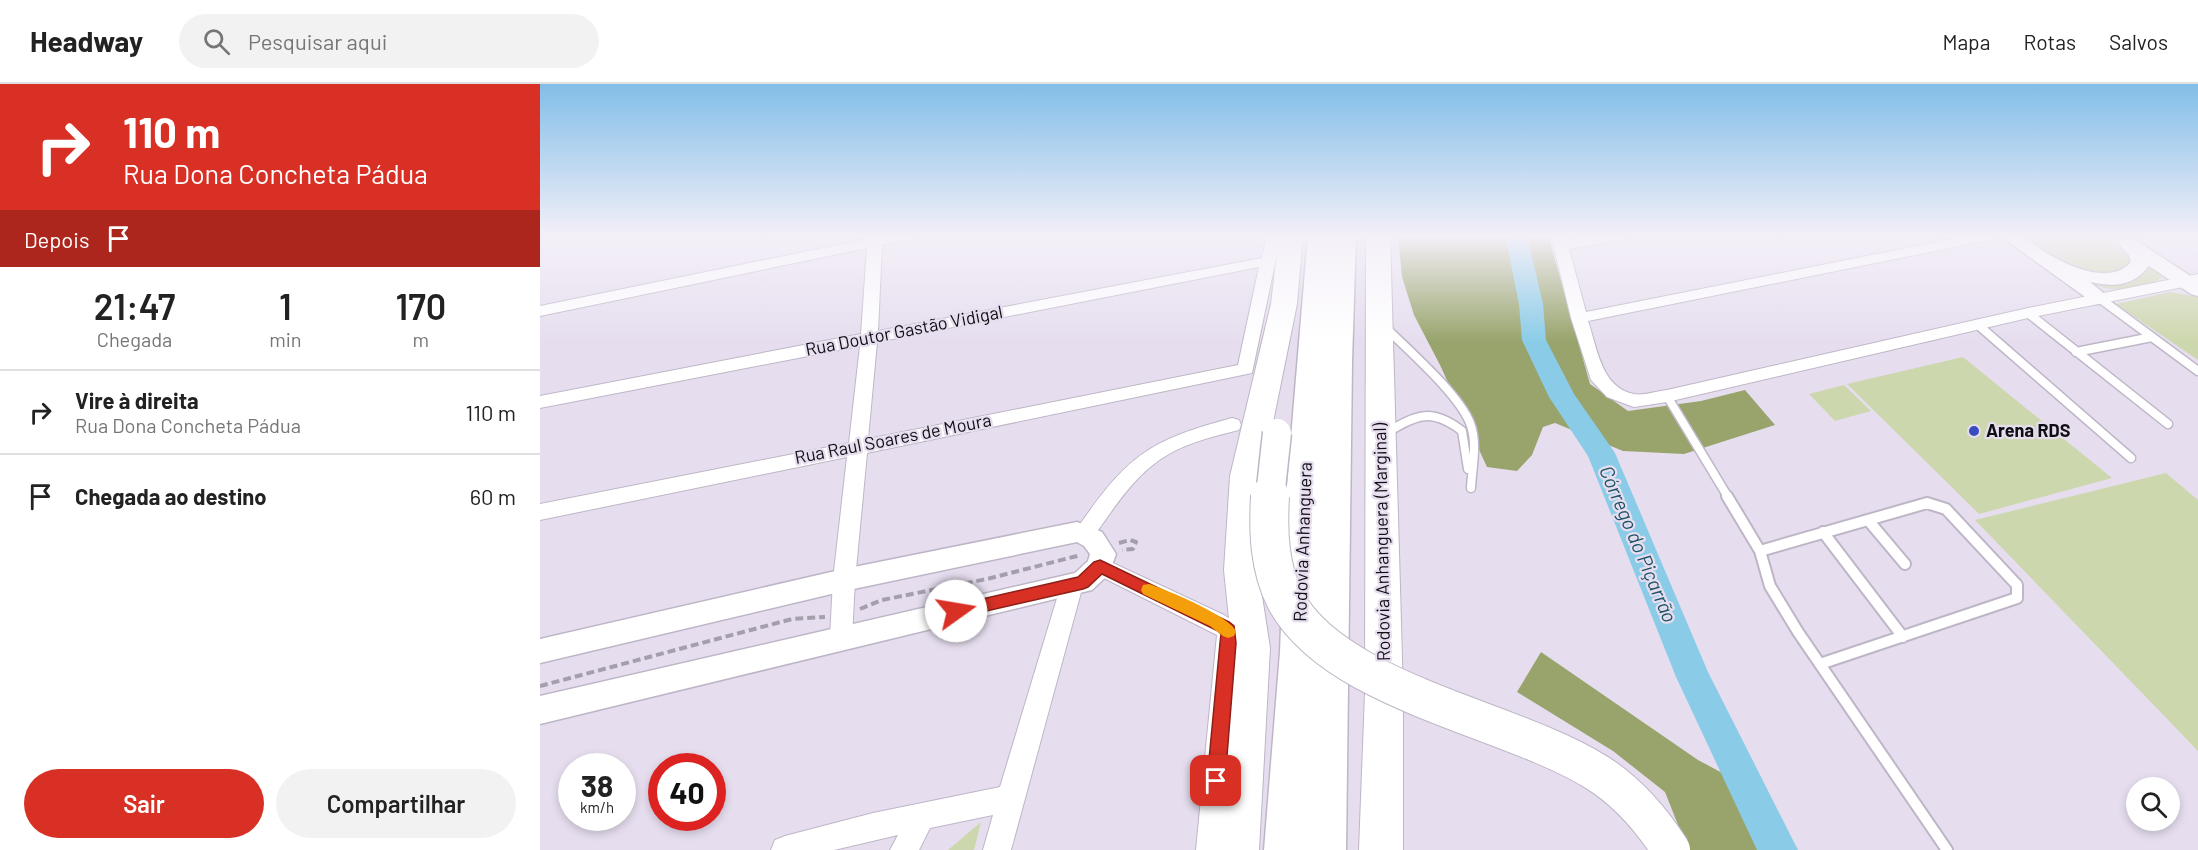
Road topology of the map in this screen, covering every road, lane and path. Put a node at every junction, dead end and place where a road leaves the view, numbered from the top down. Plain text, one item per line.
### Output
1 (723, 271) edge
2 (873, 271) edge
3 (1217, 271) edge
4 (1266, 271) edge
5 (1287, 271) edge
6 (1319, 271) edge
7 (1341, 271) edge
8 (1379, 271) edge
9 (1567, 271) edge
10 (1815, 271) edge
11 (2059, 271) edge
12 (2067, 271) edge
13 (2137, 271) edge
14 (2173, 271) edge
15 (2194, 284) edge
16 (2102, 300) junction
17 (1284, 304) junction
18 (540, 310) edge
19 (2028, 313) junction
20 (1579, 318) junction
21 (1380, 321) junction
22 (1977, 324) junction
23 (869, 337) junction
24 (2152, 337) junction
25 (2076, 352) junction
26 (2198, 371) edge
27 (1667, 396) junction
28 (540, 402) edge
29 (2168, 424) dead end
30 (1232, 425) dead end
31 (1379, 438) junction
32 (857, 446) junction
33 (2131, 458) dead end
34 (540, 512) edge
35 (1868, 520) junction
36 (1823, 532) junction
37 (1096, 550) junction
38 (1760, 551) junction
39 (1905, 564) dead end
40 (844, 580) junction
41 (1072, 585) junction
42 (841, 627) junction
43 (1903, 638) junction
44 (540, 651) edge
45 (1820, 664) junction
46 (540, 686) edge
47 (1384, 693) junction
48 (540, 710) edge
49 (1010, 798) junction
50 (922, 817) junction
51 (785, 850) edge
52 (904, 850) edge
53 (998, 850) edge
54 (1210, 850) edge
55 (1237, 850) edge
56 (1287, 850) edge
57 (1323, 850) edge
58 (1382, 850) edge
59 (1401, 850) edge
60 (1671, 850) edge
61 (1947, 850) edge

1 - 18 street
2 - 23 street
3 - 23 street, Rua Doutor Gastão Vidigal
4 - 32 street, Rua Raul Soares de Moura
5 - 17 highway
6 - 56 highway, Rodovia Anhanguera
7 - 57 highway, Rodovia Anhanguera
8 - 21 highway, Rodovia Anhanguera (Marginal)
9 - 20 street
10 - 20 street
11 - 16 street
12 - 13 street
14 - 15 street
15 - 16 street
16 - 19 street
16 - 24 lane
17 - 55 highway
17 - 60 highway, bridge
19 - 22 street
19 - 25 lane
20 - 27 street
21 - 31 highway, Rodovia Anhanguera (Marginal)
21 - 31 lane
22 - 27 street
22 - 33 lane
23 - 28 street, Rua Doutor Gastão Vidigal
23 - 32 street
24 - 25 lane
24 - 26 lane
25 - 29 lane
27 - 38 lane
30 - 37 street
31 - 47 highway, Rodovia Anhanguera (Marginal)
32 - 34 street, Rua Raul Soares de Moura
32 - 40 street
35 - 36 lane
35 - 39 lane
35 - 43 lane
36 - 38 lane
36 - 43 lane
37 - 40 street
37 - 41 street
37 - 42 path
37 - 54 street
38 - 45 lane
40 - 42 street
40 - 44 street
41 - 42 street
41 - 49 street
42 - 46 path
42 - 48 street
43 - 45 lane
45 - 61 lane
47 - 58 highway, Rodovia Anhanguera (Marginal)
47 - 59 highway
49 - 50 street
49 - 53 street
50 - 51 street
50 - 52 street

